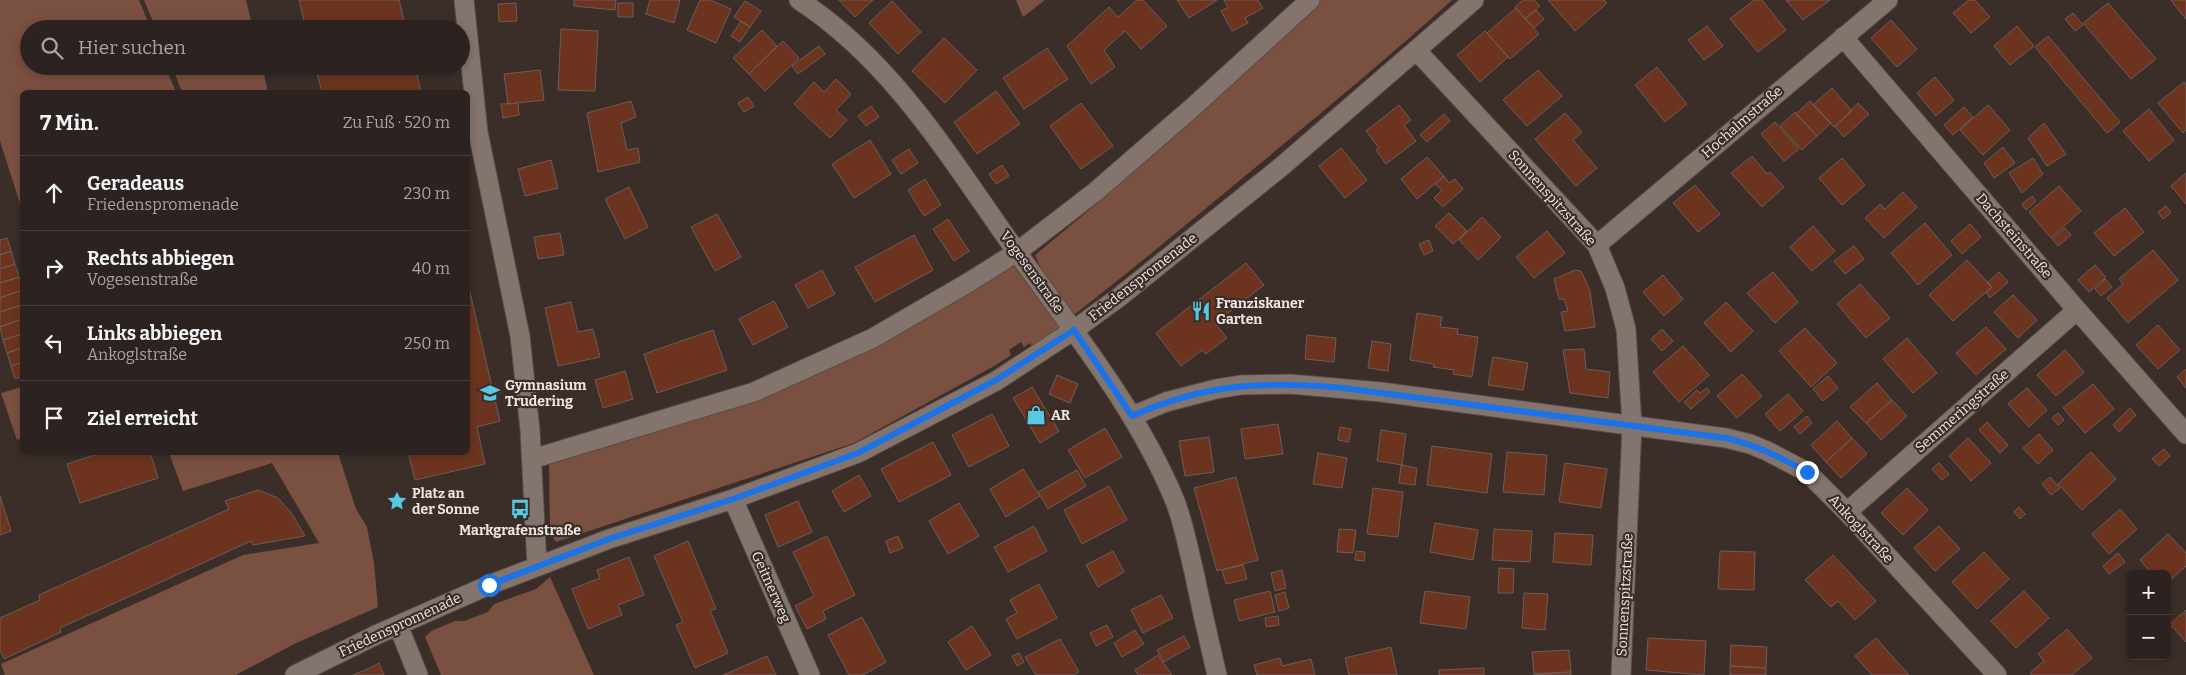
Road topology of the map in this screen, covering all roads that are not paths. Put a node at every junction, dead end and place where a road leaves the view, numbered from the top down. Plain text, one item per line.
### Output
1 (464, 0) edge
2 (800, 0) edge
3 (1310, 0) edge
4 (1474, 0) edge
5 (1888, 0) edge
6 (466, 20) edge
7 (1843, 37) junction
8 (1416, 50) junction
9 (470, 58) edge
10 (1597, 245) junction
11 (1017, 252) junction
12 (2077, 310) junction
13 (1074, 330) junction
14 (1132, 416) junction
15 (1632, 426) junction
16 (2186, 434) edge
17 (532, 459) junction
18 (733, 499) junction
19 (1847, 512) junction
20 (537, 566) junction
21 (398, 625) junction
22 (295, 675) edge
23 (418, 675) edge
24 (810, 675) edge
25 (1216, 675) edge
26 (1621, 675) edge
27 (1997, 675) edge

1 - 6 street
2 - 11 street, Vogesenstraße
3 - 11 street
4 - 8 street, Friedenspromenade
5 - 7 street, Hochalmstraße
7 - 10 street, Hochalmstraße
7 - 12 street, Dachsteinstraße
8 - 10 street, Sonnenspitzstraße
8 - 13 street, Friedenspromenade
9 - 17 street
10 - 15 street, Sonnenspitzstraße
11 - 13 street, Vogesenstraße
11 - 17 street
12 - 16 street, Dachsteinstraße
12 - 19 street, Semmeringstraße
13 - 14 street, Vogesenstraße
13 - 18 street, Friedenspromenade
14 - 15 street, Ankoglstraße
14 - 25 street, Vogesenstraße
15 - 19 street, Ankoglstraße
15 - 26 street, Sonnenspitzstraße
17 - 20 street
18 - 20 street, Friedenspromenade
18 - 24 street, Geitnerweg
19 - 27 street, Ankoglstraße
20 - 21 street, Friedenspromenade
21 - 22 street, Friedenspromenade
21 - 23 street

